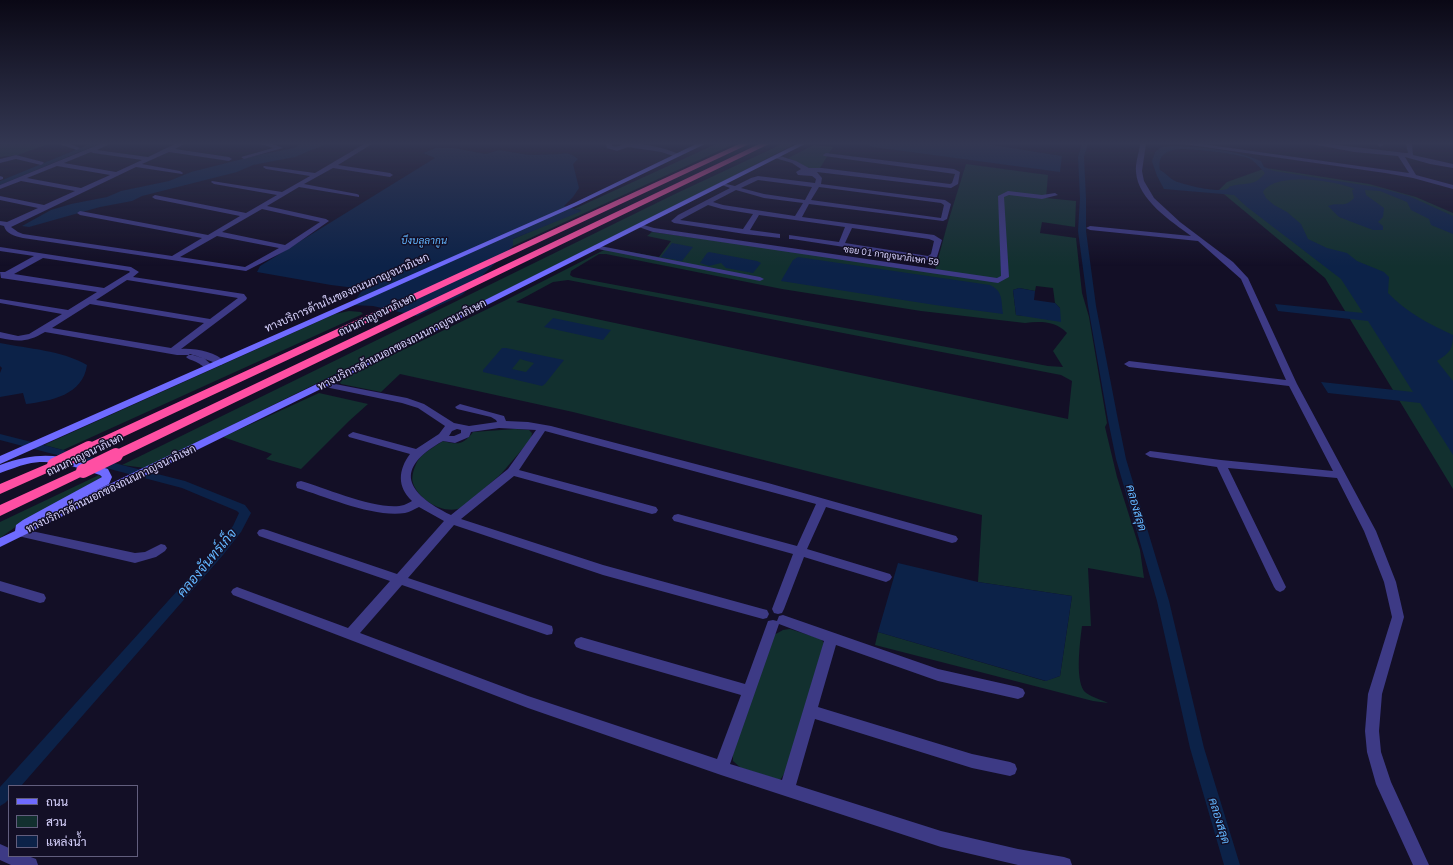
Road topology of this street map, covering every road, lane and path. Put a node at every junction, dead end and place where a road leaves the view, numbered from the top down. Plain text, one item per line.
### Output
1 (50, 184) edge
2 (94, 184) edge
3 (227, 184) edge
4 (617, 184) edge
5 (660, 184) edge
6 (682, 184) edge
7 (724, 184) edge
8 (725, 184) edge
9 (743, 184) edge
10 (811, 184) edge
11 (943, 184) edge
12 (954, 184) edge
13 (1142, 184) edge
14 (298, 185) joint
15 (816, 185) junction
16 (735, 188) junction
17 (82, 190) junction
18 (282, 194) junction
19 (1055, 195) dead end
20 (357, 196) dead end
21 (155, 197) dead end
22 (0, 198) edge
23 (862, 200) junction
24 (707, 202) junction
25 (807, 202) junction
26 (771, 206) junction
27 (45, 207) junction
28 (260, 207) junction
29 (80, 213) dead end
30 (756, 213) junction
31 (246, 215) junction
32 (797, 219) junction
33 (0, 223) edge
34 (8, 224) junction
35 (640, 226) junction
36 (849, 226) junction
37 (1090, 228) dead end
38 (745, 232) junction
39 (212, 235) junction
40 (777, 236) dead end
41 (792, 237) dead end
42 (1200, 239) junction
43 (841, 245) junction
44 (286, 247) junction
45 (598, 247) junction
46 (0, 249) edge
47 (41, 256) junction
48 (173, 258) junction
49 (2, 275) edge
50 (127, 278) junction
51 (760, 279) dead end
52 (105, 291) junction
53 (0, 301) edge
54 (90, 301) junction
55 (70, 313) junction
56 (211, 322) junction
57 (45, 329) junction
58 (0, 335) edge
59 (175, 352) junction
60 (221, 362) junction
61 (1130, 364) dead end
62 (209, 367) junction
63 (326, 383) junction
64 (1292, 384) junction
65 (460, 407) dead end
66 (502, 424) junction
67 (453, 427) junction
68 (543, 427) junction
69 (466, 430) junction
70 (353, 435) dead end
71 (444, 436) junction
72 (418, 453) junction
73 (1150, 454) dead end
74 (4, 459) edge
75 (1221, 464) junction
76 (0, 469) edge
77 (512, 472) junction
78 (1340, 475) junction
79 (301, 485) dead end
80 (0, 489) edge
81 (419, 502) junction
82 (822, 503) junction
83 (652, 510) dead end
84 (0, 511) edge
85 (678, 518) dead end
86 (452, 520) junction
87 (22, 533) junction
88 (264, 533) dead end
89 (952, 540) dead end
90 (0, 543) edge
91 (161, 548) dead end
92 (800, 551) junction
93 (886, 577) dead end
94 (400, 578) junction
95 (0, 586) edge
96 (1280, 587) dead end
97 (238, 592) dead end
98 (40, 598) dead end
99 (778, 618) junction
100 (547, 630) dead end
101 (350, 635) junction
102 (832, 637) junction
103 (580, 642) dead end
104 (749, 691) junction
105 (1018, 693) dead end
106 (811, 711) junction
107 (721, 768) junction
108 (1010, 769) dead end
109 (787, 789) junction
110 (12, 857) edge
111 (30, 865) edge
112 (1064, 865) edge
113 (1421, 865) edge

1 - 17 street
2 - 17 street
3 - 18 street
4 - 60 main road, ทางบริการด้านในของถนนกาญจนาภิเษก
5 - 80 highway, ถนนกาญจนาภิเษก, bridge
6 - 84 highway, ถนนกาญจนาภิเษก, bridge
7 - 35 main road, ทางบริการด้านนอกของถนนกาญจนาภิเษก
8 - 16 street
9 - 16 street
10 - 15 street
11 - 12 street
13 - 42 street
14 - 18 street
14 - 20 street
15 - 23 street
15 - 25 street
16 - 24 street
16 - 26 street
17 - 27 street
18 - 28 street
19 - 35 street, ซอย 01 กาญจนาภิเษก 59
21 - 31 street
22 - 27 street
23 - 23 street
23 - 25 street
24 - 30 street
24 - 38 street
25 - 26 street
25 - 32 street
26 - 30 street
26 - 32 street
27 - 34 street
28 - 31 street
28 - 44 street
29 - 39 street
30 - 38 street
31 - 39 street
32 - 36 street
33 - 34 street
34 - 48 street
35 - 45 main road, ทางบริการด้านนอกของถนนกาญจนาภิเษก
36 - 43 street
36 - 43 street
37 - 42 street
38 - 40 street
39 - 44 street
39 - 48 street
41 - 43 street
42 - 64 street
44 - 48 street
45 - 51 street
45 - 63 main road, ทางบริการด้านนอกของถนนกาญจนาภิเษก
46 - 47 street
47 - 49 street
47 - 50 street
49 - 52 street
50 - 52 street
50 - 56 street
52 - 54 street
53 - 55 street
54 - 55 street
54 - 56 street
55 - 57 street
56 - 59 street
57 - 58 street
57 - 59 street
59 - 60 street
59 - 62 street
60 - 62 main road, ทางบริการด้านในของถนนกาญจนาภิเษก
61 - 64 street
62 - 74 main road, ทางบริการด้านในของถนนกาญจนาภิเษก
63 - 67 street
63 - 87 main road, ทางบริการด้านนอกของถนนกาญจนาภิเษก
64 - 78 street
65 - 66 street
66 - 68 street
66 - 69 street
67 - 69 street
67 - 71 street
68 - 77 street
68 - 82 street
69 - 71 street
70 - 72 street
71 - 72 street
72 - 81 street
73 - 75 street
75 - 78 street
75 - 96 street
76 - 87 main road
77 - 83 street
77 - 86 street
78 - 113 street
79 - 81 street
81 - 86 street
82 - 89 street
82 - 92 street
85 - 92 street
86 - 94 street
86 - 99 street
87 - 90 main road, ทางบริการด้านนอกของถนนกาญจนาภิเษก
87 - 91 street
88 - 94 street
92 - 93 street
92 - 99 street
94 - 100 street
94 - 101 street
95 - 98 street
97 - 101 street
99 - 102 street
99 - 104 street
101 - 107 street
102 - 105 street
102 - 106 street
103 - 104 street
104 - 107 street
106 - 108 street
106 - 109 street
107 - 109 street
109 - 112 street
110 - 111 street

